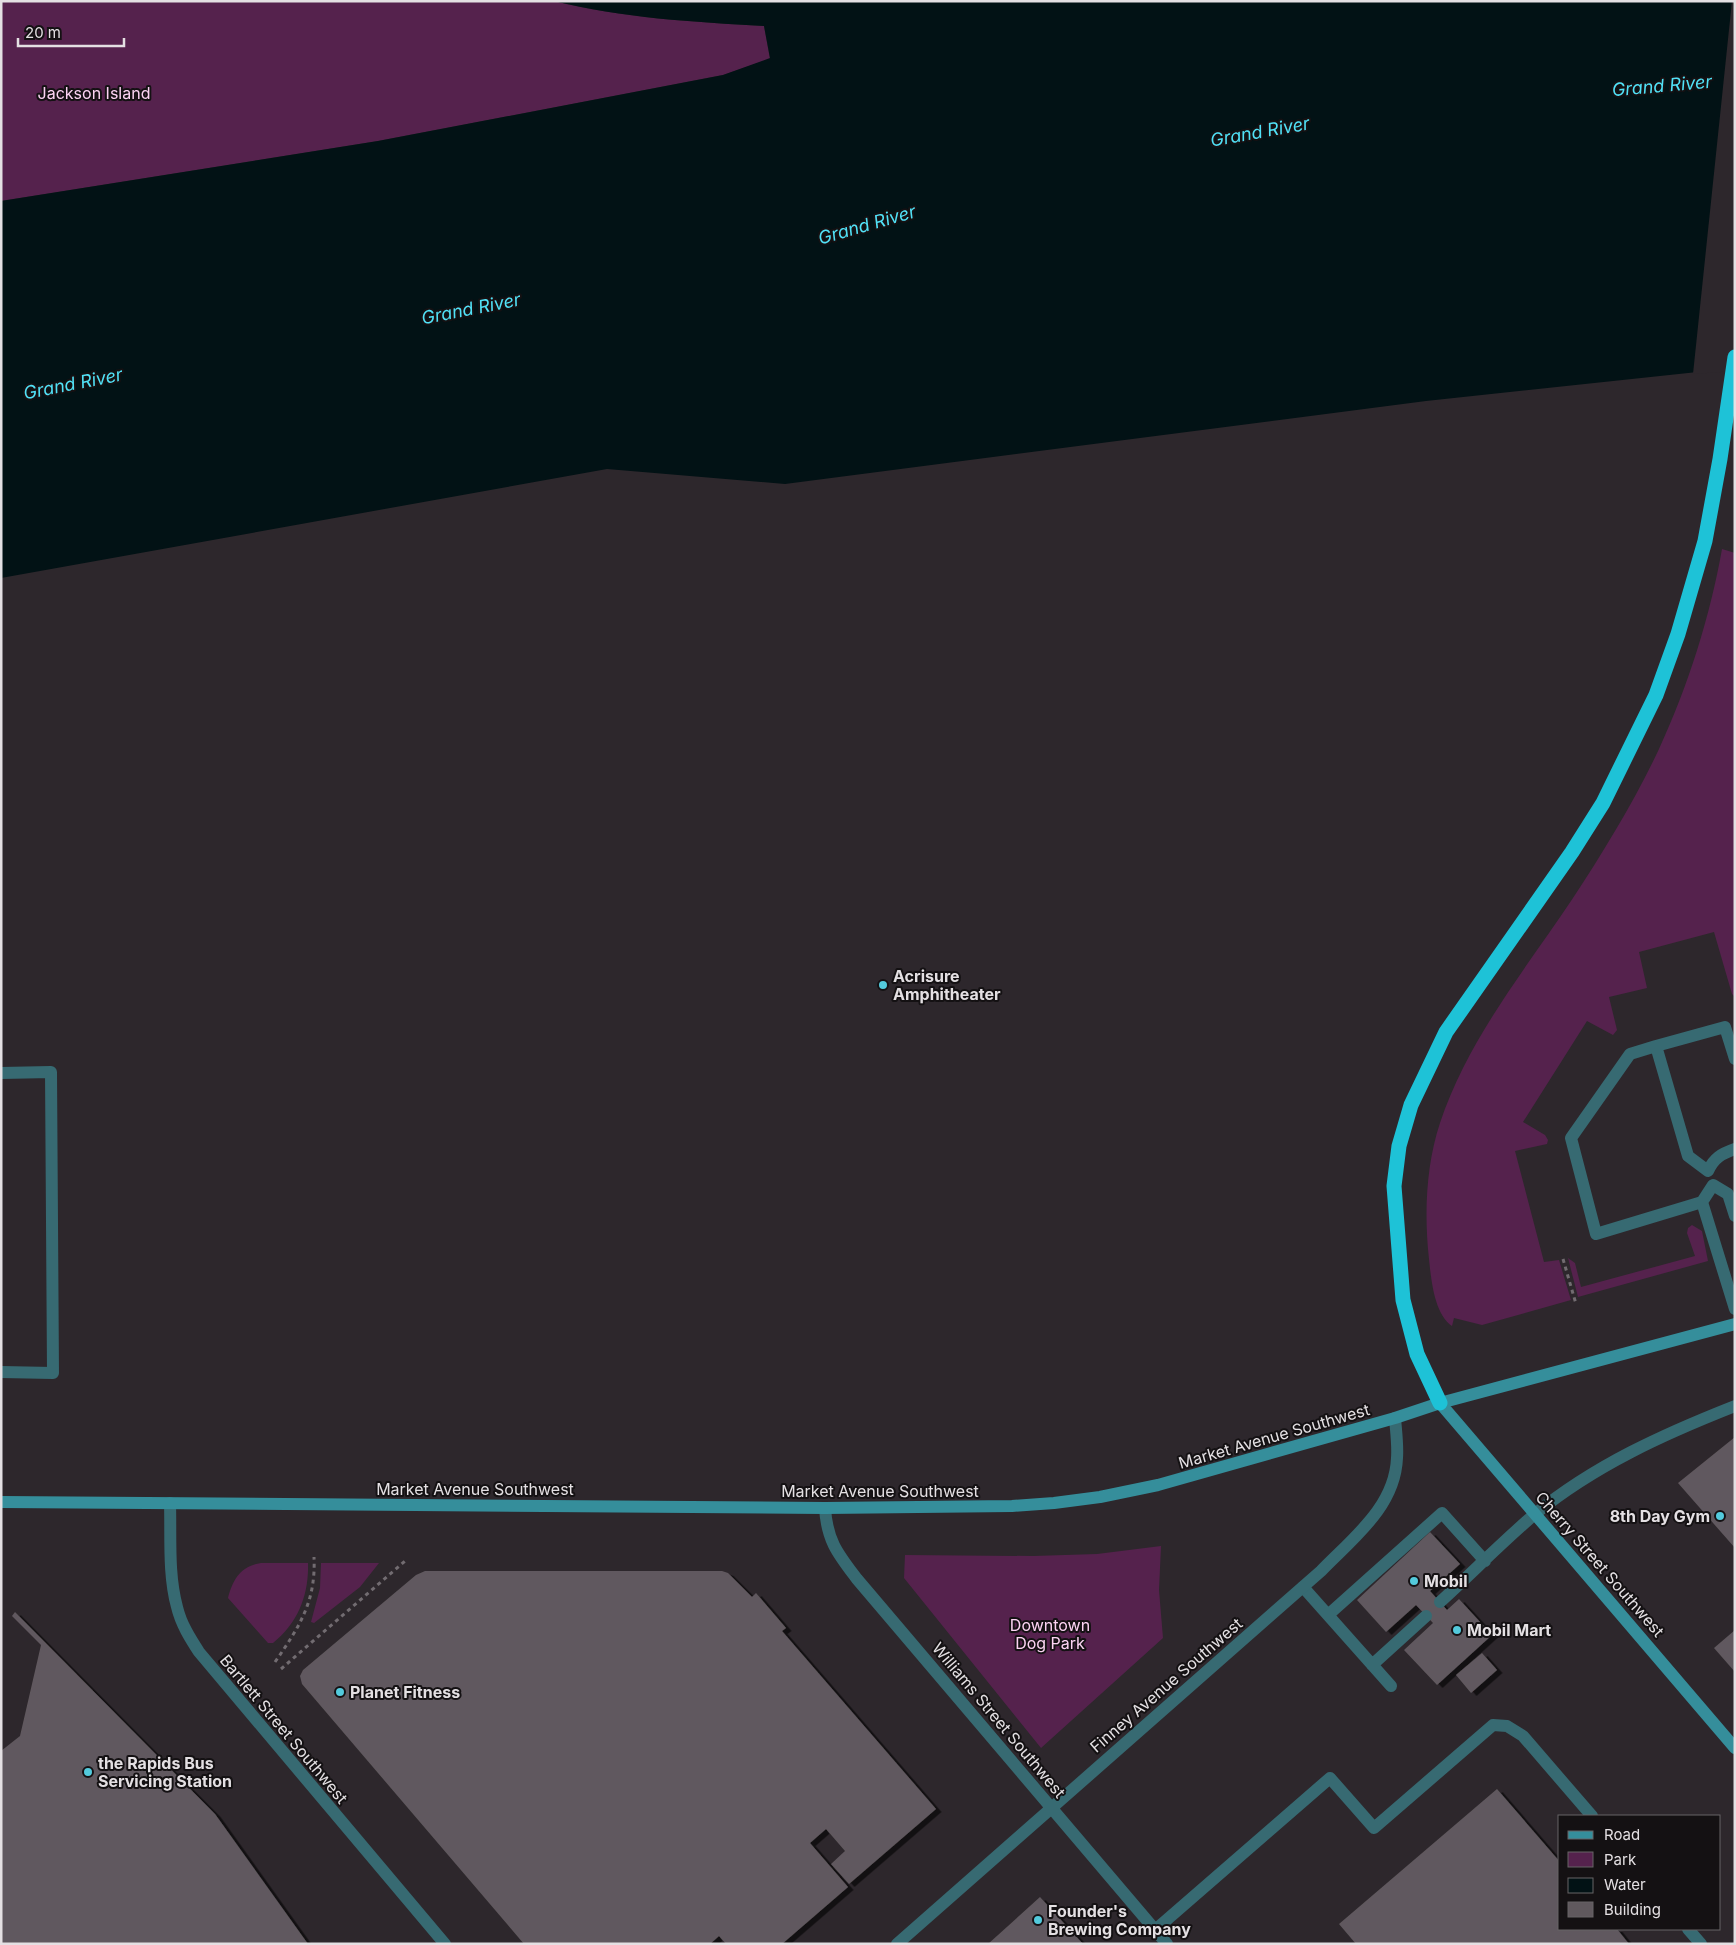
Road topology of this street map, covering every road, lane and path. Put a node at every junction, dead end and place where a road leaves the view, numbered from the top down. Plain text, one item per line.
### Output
1 (1735, 356) edge
2 (1656, 1046) junction
3 (1735, 1059) edge
4 (1, 1073) edge
5 (1735, 1149) edge
6 (1708, 1171) junction
7 (1713, 1185) junction
8 (1702, 1202) junction
9 (1735, 1216) edge
10 (1563, 1259) dead end
11 (1576, 1304) dead end
12 (1735, 1308) edge
13 (1735, 1324) edge
14 (1, 1372) edge
15 (1440, 1402) junction
16 (1735, 1406) edge
17 (1395, 1418) junction
18 (1, 1502) edge
19 (170, 1503) junction
20 (825, 1508) junction
21 (1536, 1514) junction
22 (314, 1557) dead end
23 (405, 1561) dead end
24 (1485, 1561) junction
25 (1303, 1586) junction
26 (1440, 1602) dead end
27 (1328, 1615) junction
28 (1426, 1616) dead end
29 (275, 1662) dead end
30 (1372, 1665) junction
31 (282, 1669) dead end
32 (1390, 1686) dead end
33 (1735, 1748) edge
34 (1051, 1807) junction
35 (1591, 1815) edge
36 (1156, 1930) junction
37 (1689, 1930) edge
38 (446, 1944) edge
39 (897, 1944) edge
40 (1167, 1944) edge
41 (1701, 1944) edge

1 - 15 highway
2 - 3 street
2 - 6 street
2 - 8 street
4 - 14 street
5 - 6 street
6 - 7 street
7 - 8 street
7 - 9 street
8 - 12 street
10 - 11 path
13 - 15 main road, Market Avenue Southwest
15 - 17 main road, Market Avenue Southwest
15 - 21 main road, Cherry Street Southwest
16 - 21 street
17 - 20 main road, Market Avenue Southwest
17 - 25 street, Finney Avenue Southwest
18 - 19 main road, Market Avenue Southwest
19 - 20 main road, Market Avenue Southwest
19 - 38 street, Bartlett Street Southwest
20 - 34 street, Williams Street Southwest
21 - 24 street
21 - 33 main road, Cherry Street Southwest
22 - 29 path
23 - 31 path
24 - 26 street
24 - 27 street
25 - 27 street
25 - 34 street, Finney Avenue Southwest
27 - 30 street
28 - 30 street
30 - 32 street
34 - 36 street, Williams Street Southwest
34 - 39 street, Finney Avenue Southwest
35 - 36 street
36 - 40 street, Williams Street Southwest
37 - 41 street

